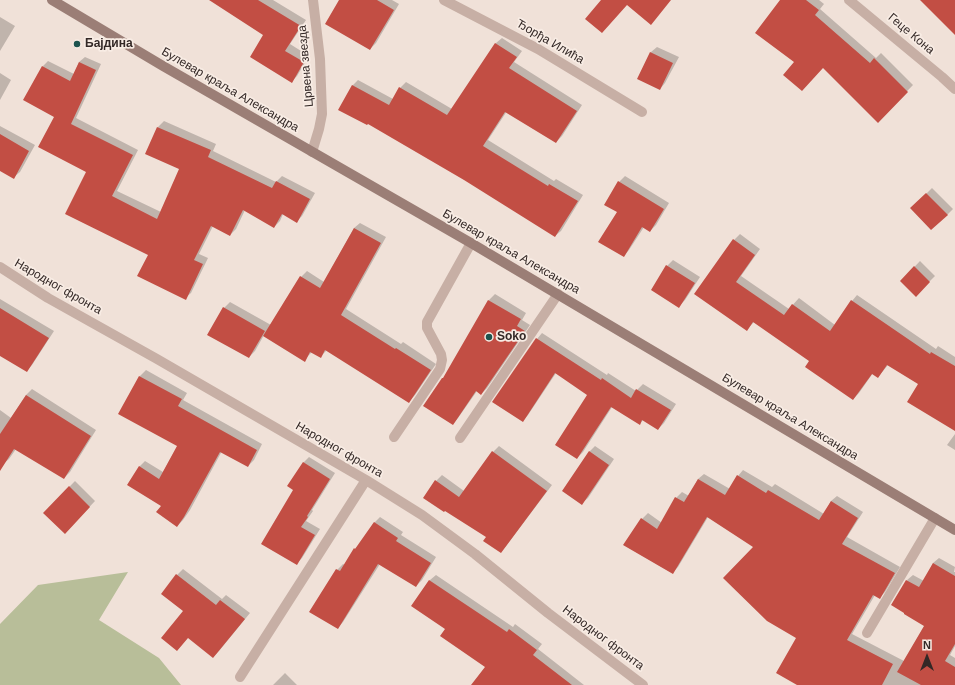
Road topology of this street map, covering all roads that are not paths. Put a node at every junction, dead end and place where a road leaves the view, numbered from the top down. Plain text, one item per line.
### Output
1 (52, 0) edge
2 (313, 0) edge
3 (444, 0) edge
4 (849, 0) edge
5 (955, 89) edge
6 (642, 112) dead end
7 (312, 152) junction
8 (471, 243) junction
9 (0, 267) edge
10 (558, 294) junction
11 (394, 437) dead end
12 (460, 438) dead end
13 (366, 480) junction
14 (936, 518) junction
15 (955, 530) edge
16 (867, 633) dead end
17 (240, 677) dead end
18 (643, 685) edge

1 - 7 main road, Булевар краља Александра
2 - 7 street, Црвена звезда
3 - 6 street, Ђорђа Илића
4 - 5 street, Геце Кона
7 - 8 main road, Булевар краља Александра
8 - 10 main road, Булевар краља Александра
8 - 11 street
9 - 13 street, Народног фронта
10 - 12 street
10 - 14 main road, Булевар краља Александра
13 - 17 street
13 - 18 street, Народног фронта
14 - 15 main road, Булевар краља Александра
14 - 16 street

